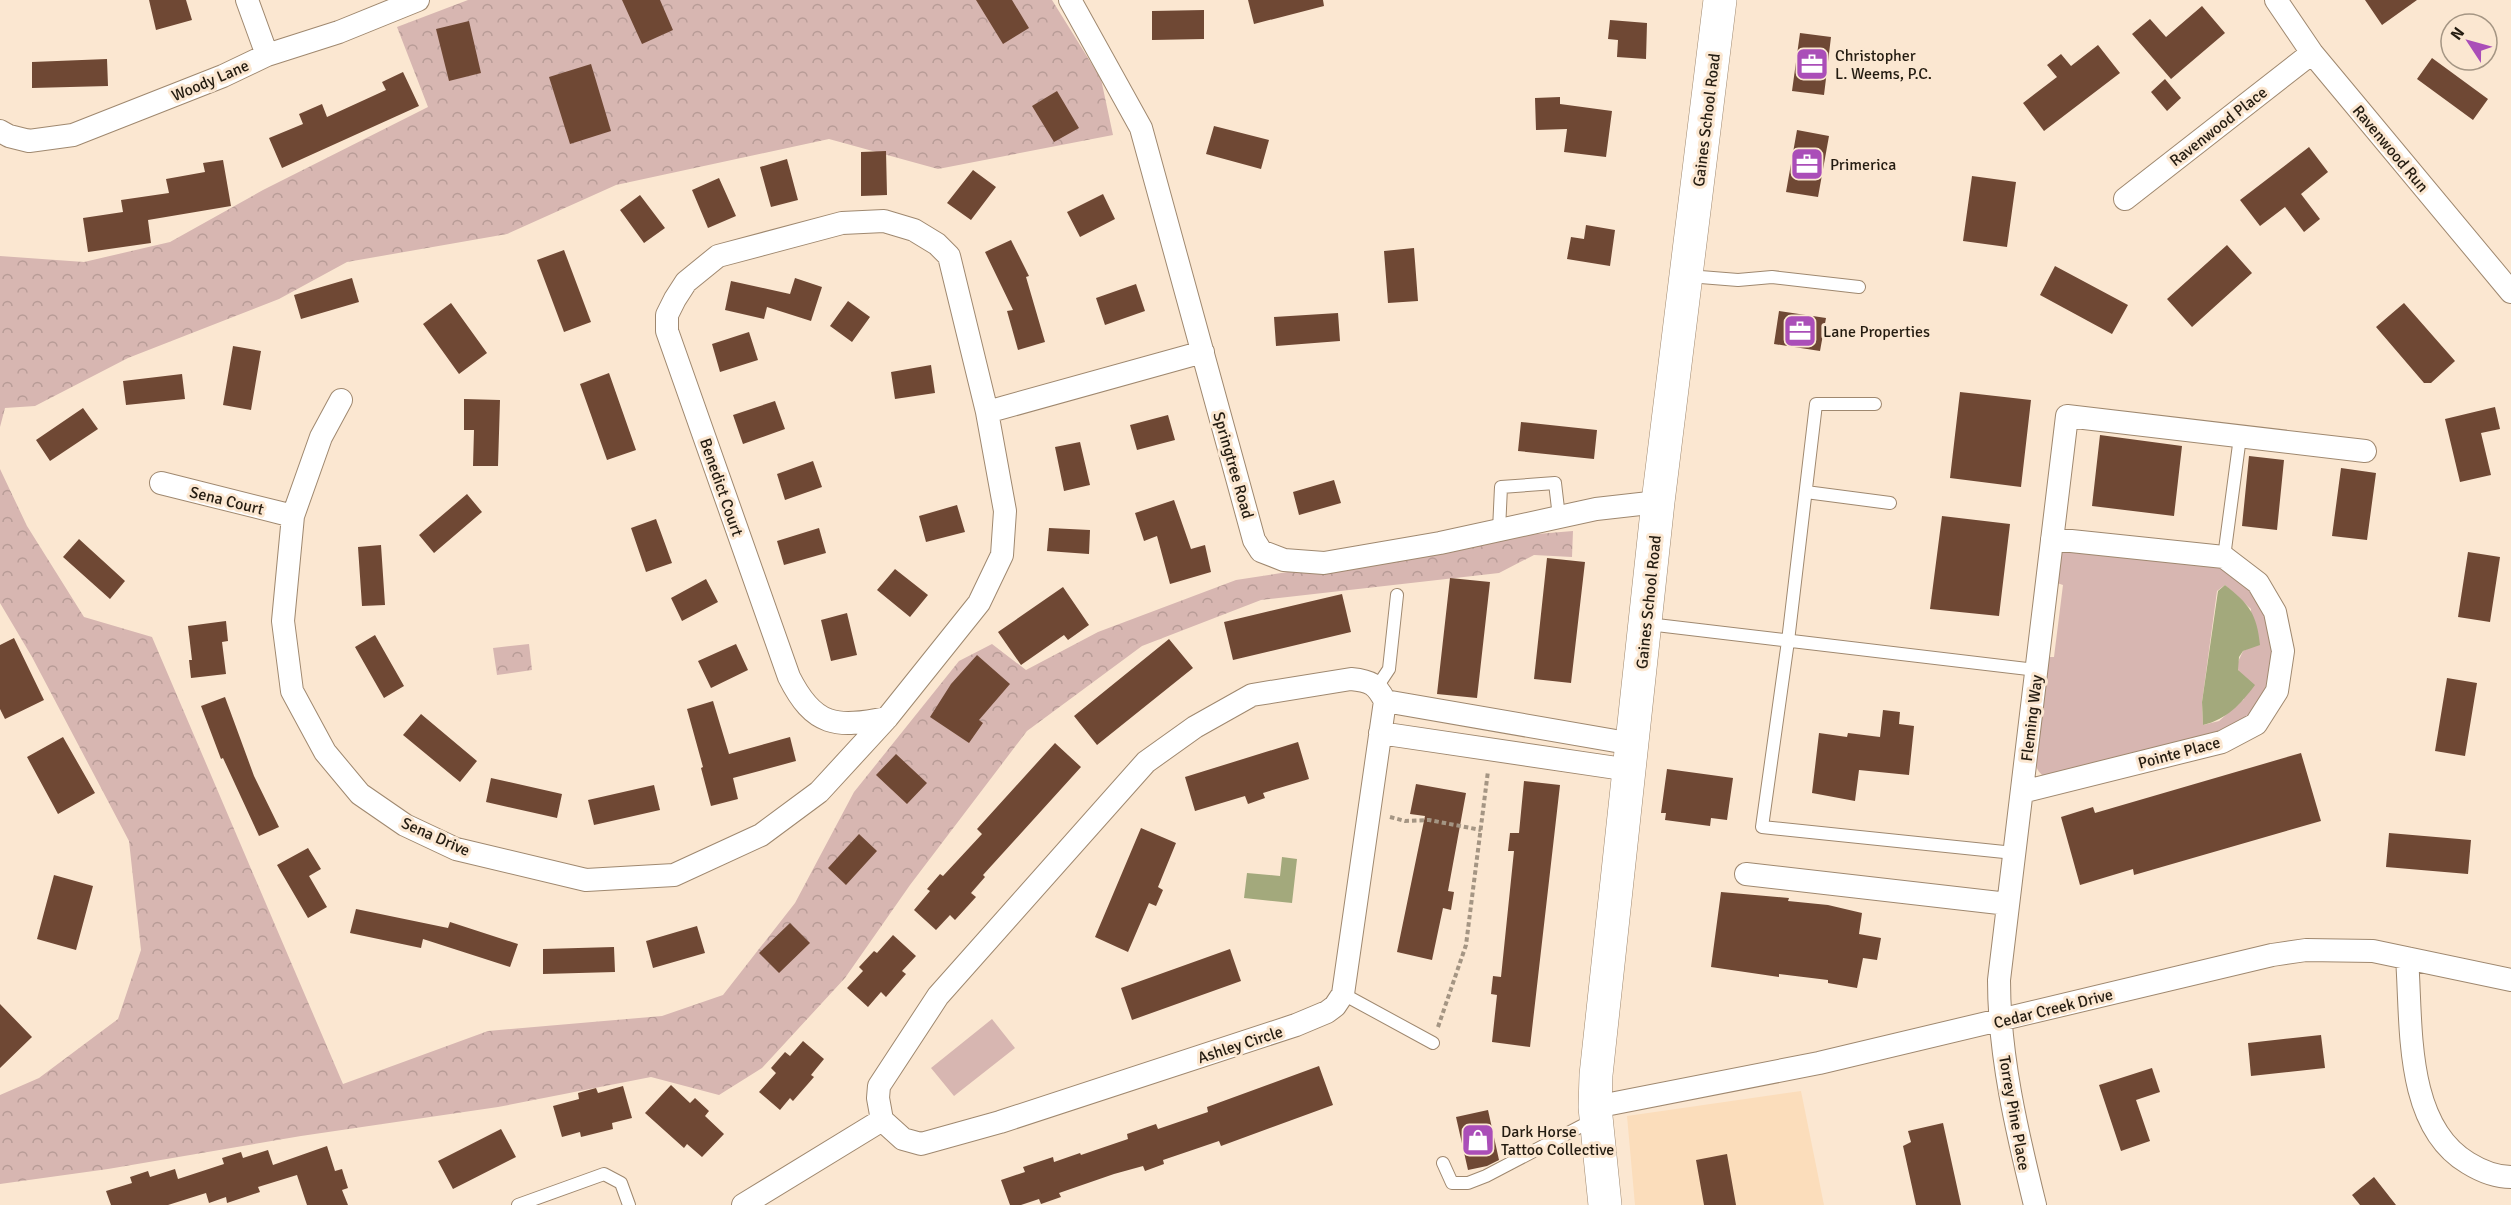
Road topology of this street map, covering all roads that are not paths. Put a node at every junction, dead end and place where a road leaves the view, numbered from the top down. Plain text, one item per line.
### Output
1 (247, 0) edge
2 (418, 0) edge
3 (1070, 0) edge
4 (1720, 0) edge
5 (2276, 0) edge
6 (2312, 52) junction
7 (267, 55) junction
8 (0, 131) edge
9 (2125, 199) dead end
10 (1687, 276) junction
11 (1859, 287) dead end
12 (2511, 292) edge
13 (1203, 351) junction
14 (341, 400) dead end
15 (1875, 404) dead end
16 (987, 412) junction
17 (2240, 437) junction
18 (2365, 451) dead end
19 (161, 483) dead end
20 (1806, 492) junction
21 (1658, 502) junction
22 (1890, 503) dead end
23 (293, 516) junction
24 (1559, 517) junction
25 (1499, 530) junction
26 (2052, 539) junction
27 (2224, 557) junction
28 (1397, 596) dead end
29 (1646, 624) junction
30 (1788, 641) junction
31 (2036, 670) junction
32 (1381, 694) junction
33 (887, 718) junction
34 (1380, 733) junction
35 (1631, 757) junction
36 (2022, 792) junction
37 (2014, 853) junction
38 (1746, 874) dead end
39 (2008, 904) junction
40 (2408, 958) junction
41 (2511, 980) edge
42 (1343, 994) junction
43 (1999, 1021) junction
44 (1433, 1043) road end
45 (1596, 1112) junction
46 (882, 1120) junction
47 (1443, 1164) dead end
48 (2511, 1177) edge
49 (518, 1205) edge
50 (629, 1205) edge
51 (743, 1205) edge
52 (1605, 1205) edge
53 (2035, 1205) edge

1 - 7 street
2 - 7 street, Woody Lane
3 - 13 street, Springtree Road
4 - 10 main road, Gaines School Road
5 - 6 street, Ravenwood Run
6 - 9 street, Ravenwood Place
6 - 12 street, Ravenwood Run
7 - 8 street, Woody Lane
10 - 11 lane
10 - 21 main road, Gaines School Road
13 - 16 street
13 - 25 street, Springtree Road
14 - 23 street, Sena Drive
15 - 20 lane
16 - 33 street, Benedict Court
16 - 33 street, Benedict Court
17 - 18 street
17 - 26 street, Fleming Way
17 - 27 lane
19 - 23 street, Sena Court
20 - 22 lane
20 - 30 lane
21 - 24 street, Springtree Road
21 - 29 main road, Gaines School Road
23 - 33 street, Sena Drive
24 - 25 street, Springtree Road
24 - 25 lane
26 - 27 street
26 - 31 street, Fleming Way
27 - 36 street, Pointe Place
28 - 32 lane
29 - 30 lane
29 - 35 main road, Gaines School Road
30 - 31 lane
30 - 37 lane
31 - 36 street, Fleming Way
32 - 34 street
32 - 35 street
32 - 46 street
34 - 35 street
34 - 42 street
35 - 45 main road, Gaines School Road
36 - 37 street, Fleming Way
37 - 39 street, Fleming Way
38 - 39 street
39 - 43 street, Fleming Way
40 - 41 street, Cedar Creek Drive
40 - 43 street, Cedar Creek Drive
40 - 48 street
42 - 44 lane
42 - 46 street, Ashley Circle
43 - 45 street, Cedar Creek Drive
43 - 53 street, Torrey Pine Place
45 - 47 lane
45 - 52 main road, Gaines School Road
46 - 51 street
49 - 50 lane

